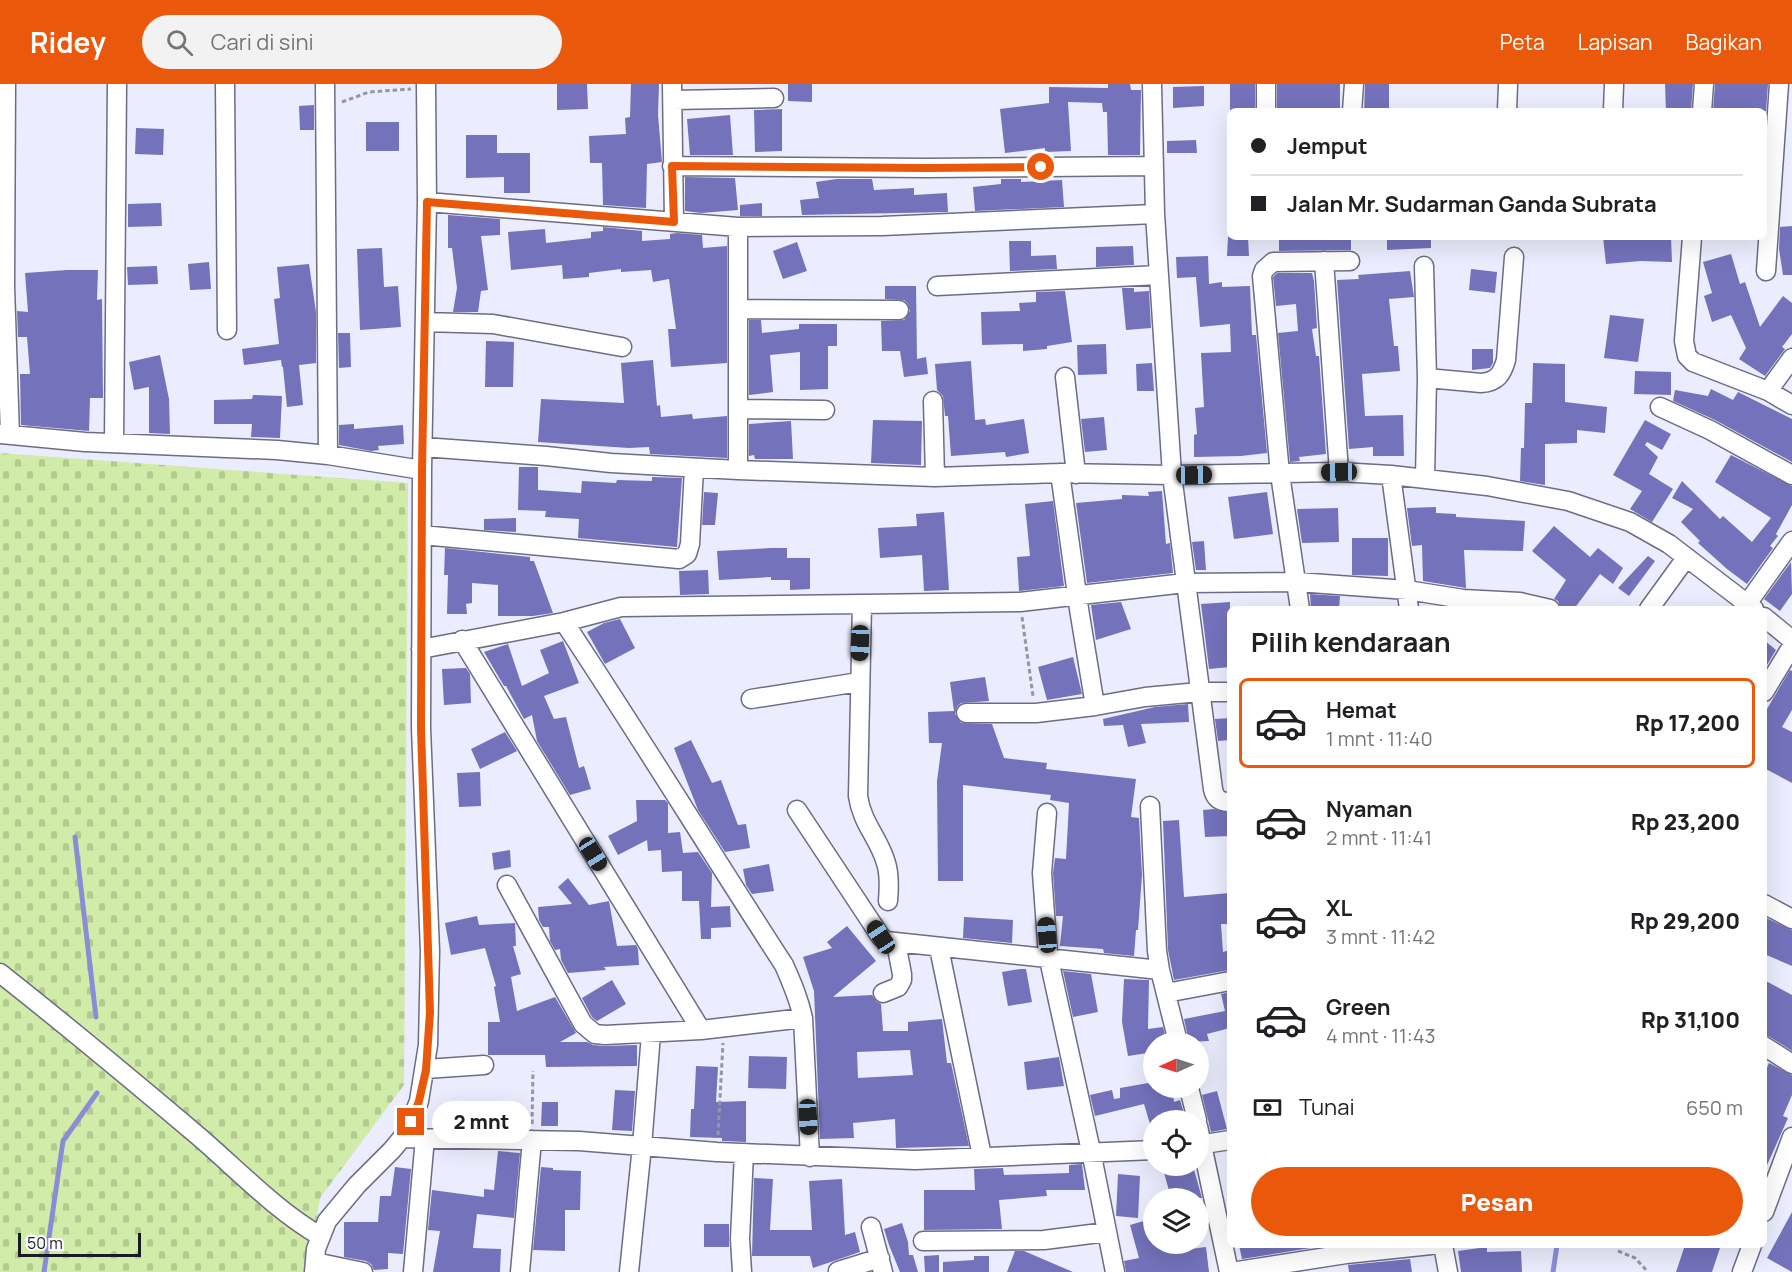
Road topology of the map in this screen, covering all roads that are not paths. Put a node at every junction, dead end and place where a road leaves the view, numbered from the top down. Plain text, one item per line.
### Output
1 (6, 84) edge
2 (117, 84) edge
3 (225, 84) edge
4 (325, 84) edge
5 (1152, 84) edge
6 (1266, 84) edge
7 (1354, 84) edge
8 (1508, 84) edge
9 (1614, 84) edge
10 (1704, 84) edge
11 (1779, 84) edge
12 (426, 86) edge
13 (673, 92) edge
14 (774, 98) dead end
15 (1266, 108) edge
16 (1352, 108) edge
17 (1507, 108) edge
18 (1613, 108) edge
19 (1702, 108) edge
20 (672, 166) junction
21 (1154, 166) junction
22 (427, 202) junction
23 (1155, 214) junction
24 (674, 222) junction
25 (738, 227) junction
26 (1692, 240) edge
27 (1514, 257) dead end
28 (1324, 261) junction
29 (1350, 261) dead end
30 (1424, 266) dead end
31 (1766, 271) dead end
32 (1159, 276) junction
33 (937, 286) dead end
34 (739, 309) junction
35 (899, 310) dead end
36 (425, 322) junction
37 (227, 330) dead end
38 (622, 347) dead end
39 (1792, 358) edge
40 (1065, 377) dead end
41 (1426, 378) junction
42 (1768, 391) junction
43 (933, 401) dead end
44 (1792, 405) edge
45 (1660, 407) dead end
46 (738, 409) junction
47 (825, 410) dead end
48 (5, 434) edge
49 (114, 442) junction
50 (423, 447) junction
51 (328, 455) junction
52 (694, 468) junction
53 (422, 470) junction
54 (738, 470) junction
55 (1339, 472) junction
56 (1068, 473) junction
57 (1280, 474) junction
58 (1172, 475) junction
59 (1391, 475) junction
60 (1792, 475) edge
61 (935, 477) junction
62 (1425, 479) junction
63 (422, 535) junction
64 (1792, 541) edge
65 (1686, 558) junction
66 (1297, 582) junction
67 (1185, 584) junction
68 (1407, 590) junction
69 (1078, 596) junction
70 (862, 604) junction
71 (1300, 606) edge
72 (1409, 606) edge
73 (1535, 606) edge
74 (1651, 606) edge
75 (1750, 606) edge
76 (1767, 619) edge
77 (564, 622) junction
78 (462, 640) junction
79 (1792, 640) edge
80 (1792, 646) edge
81 (421, 649) junction
82 (859, 682) junction
83 (1767, 687) edge
84 (1199, 692) junction
85 (1227, 692) edge
86 (751, 699) dead end
87 (1095, 706) junction
88 (966, 713) dead end
89 (1227, 801) edge
90 (1150, 806) dead end
91 (797, 810) dead end
92 (1047, 813) dead end
93 (507, 885) dead end
94 (888, 902) dead end
95 (1767, 906) edge
96 (1792, 919) edge
97 (896, 944) junction
98 (939, 948) junction
99 (1049, 959) junction
100 (1160, 970) junction
101 (0, 973) edge
102 (1227, 982) edge
103 (883, 993) dead end
104 (1166, 993) junction
105 (803, 1018) junction
106 (700, 1030) junction
107 (1176, 1032) edge
108 (651, 1034) junction
109 (1767, 1048) edge
110 (1792, 1064) edge
111 (484, 1065) dead end
112 (426, 1070) junction
113 (1792, 1137) edge
114 (402, 1138) junction
115 (425, 1138) junction
116 (1209, 1139) edge
117 (532, 1140) junction
118 (1227, 1140) edge
119 (642, 1146) junction
120 (1143, 1150) edge
121 (1091, 1151) junction
122 (744, 1152) junction
123 (982, 1156) junction
124 (810, 1157) junction
125 (1771, 1172) edge
126 (1209, 1176) edge
127 (1767, 1195) edge
128 (871, 1227) dead end
129 (1107, 1232) junction
130 (320, 1236) junction
131 (923, 1241) dead end
132 (1408, 1248) edge
133 (1444, 1248) edge
134 (1751, 1248) edge
135 (1340, 1257) edge
136 (882, 1265) edge
137 (314, 1267) edge
138 (838, 1271) edge
139 (363, 1272) edge
140 (412, 1272) edge
141 (520, 1272) edge
142 (628, 1272) edge
143 (742, 1272) edge
144 (1115, 1272) edge
145 (1230, 1272) edge
146 (1448, 1272) edge
147 (1742, 1272) edge

1 - 48 street
2 - 49 street
3 - 37 street
4 - 51 street
5 - 21 street
6 - 15 street
7 - 16 street
8 - 17 street
9 - 18 street
10 - 19 street
11 - 31 street
12 - 22 street
13 - 14 street
13 - 20 street
20 - 21 street
20 - 24 street
21 - 23 street
22 - 24 street
22 - 36 street
23 - 25 street
23 - 32 street
24 - 25 street
25 - 34 street
26 - 42 street
27 - 41 street
28 - 29 street
28 - 55 street
28 - 57 street
30 - 41 street
32 - 33 street
32 - 58 street
34 - 35 street
34 - 46 street
36 - 38 street
36 - 50 street
39 - 42 street
40 - 56 street
41 - 62 street
42 - 44 street
43 - 61 street
45 - 60 street
46 - 47 street
46 - 54 street
48 - 49 street
49 - 51 street
50 - 52 street
50 - 53 street
51 - 53 street
52 - 54 street
52 - 63 street
53 - 63 street
54 - 61 street
55 - 57 street
55 - 59 street
56 - 58 street
56 - 61 street
56 - 69 street
57 - 58 street
57 - 66 street
58 - 67 street
59 - 62 street
59 - 68 street
62 - 65 street
63 - 81 street
64 - 75 street
65 - 74 street
65 - 75 street
66 - 67 street
66 - 68 street
66 - 71 street
67 - 69 street
67 - 84 street
68 - 72 street
68 - 73 street
69 - 70 street
69 - 87 street
70 - 77 street
70 - 82 street
76 - 79 street
77 - 78 street
77 - 105 street
78 - 81 street
78 - 106 street
80 - 83 street
81 - 112 street
82 - 86 street
82 - 94 street
84 - 85 street
84 - 87 street
84 - 89 street
87 - 88 street
90 - 100 street
91 - 97 street
92 - 99 street
93 - 108 street
95 - 96 street
97 - 98 street
97 - 103 street
98 - 99 street
98 - 123 street
99 - 100 street
99 - 121 street
100 - 104 street
101 - 130 street
102 - 104 street
104 - 107 street
105 - 106 street
105 - 124 street
106 - 108 street
108 - 119 street
109 - 110 street
111 - 112 street
112 - 114 street
113 - 125 street
114 - 115 street
114 - 130 street
115 - 117 street
115 - 140 street
116 - 118 street
117 - 119 street
117 - 141 street
119 - 122 street
119 - 142 street
120 - 121 street
121 - 123 street
121 - 129 street
122 - 124 street
122 - 143 street
123 - 124 street
125 - 127 street
126 - 145 street
128 - 136 street
129 - 131 street
129 - 144 street
130 - 137 street
132 - 135 street
133 - 146 street
134 - 147 street
135 - 145 street
136 - 138 street
137 - 139 street

